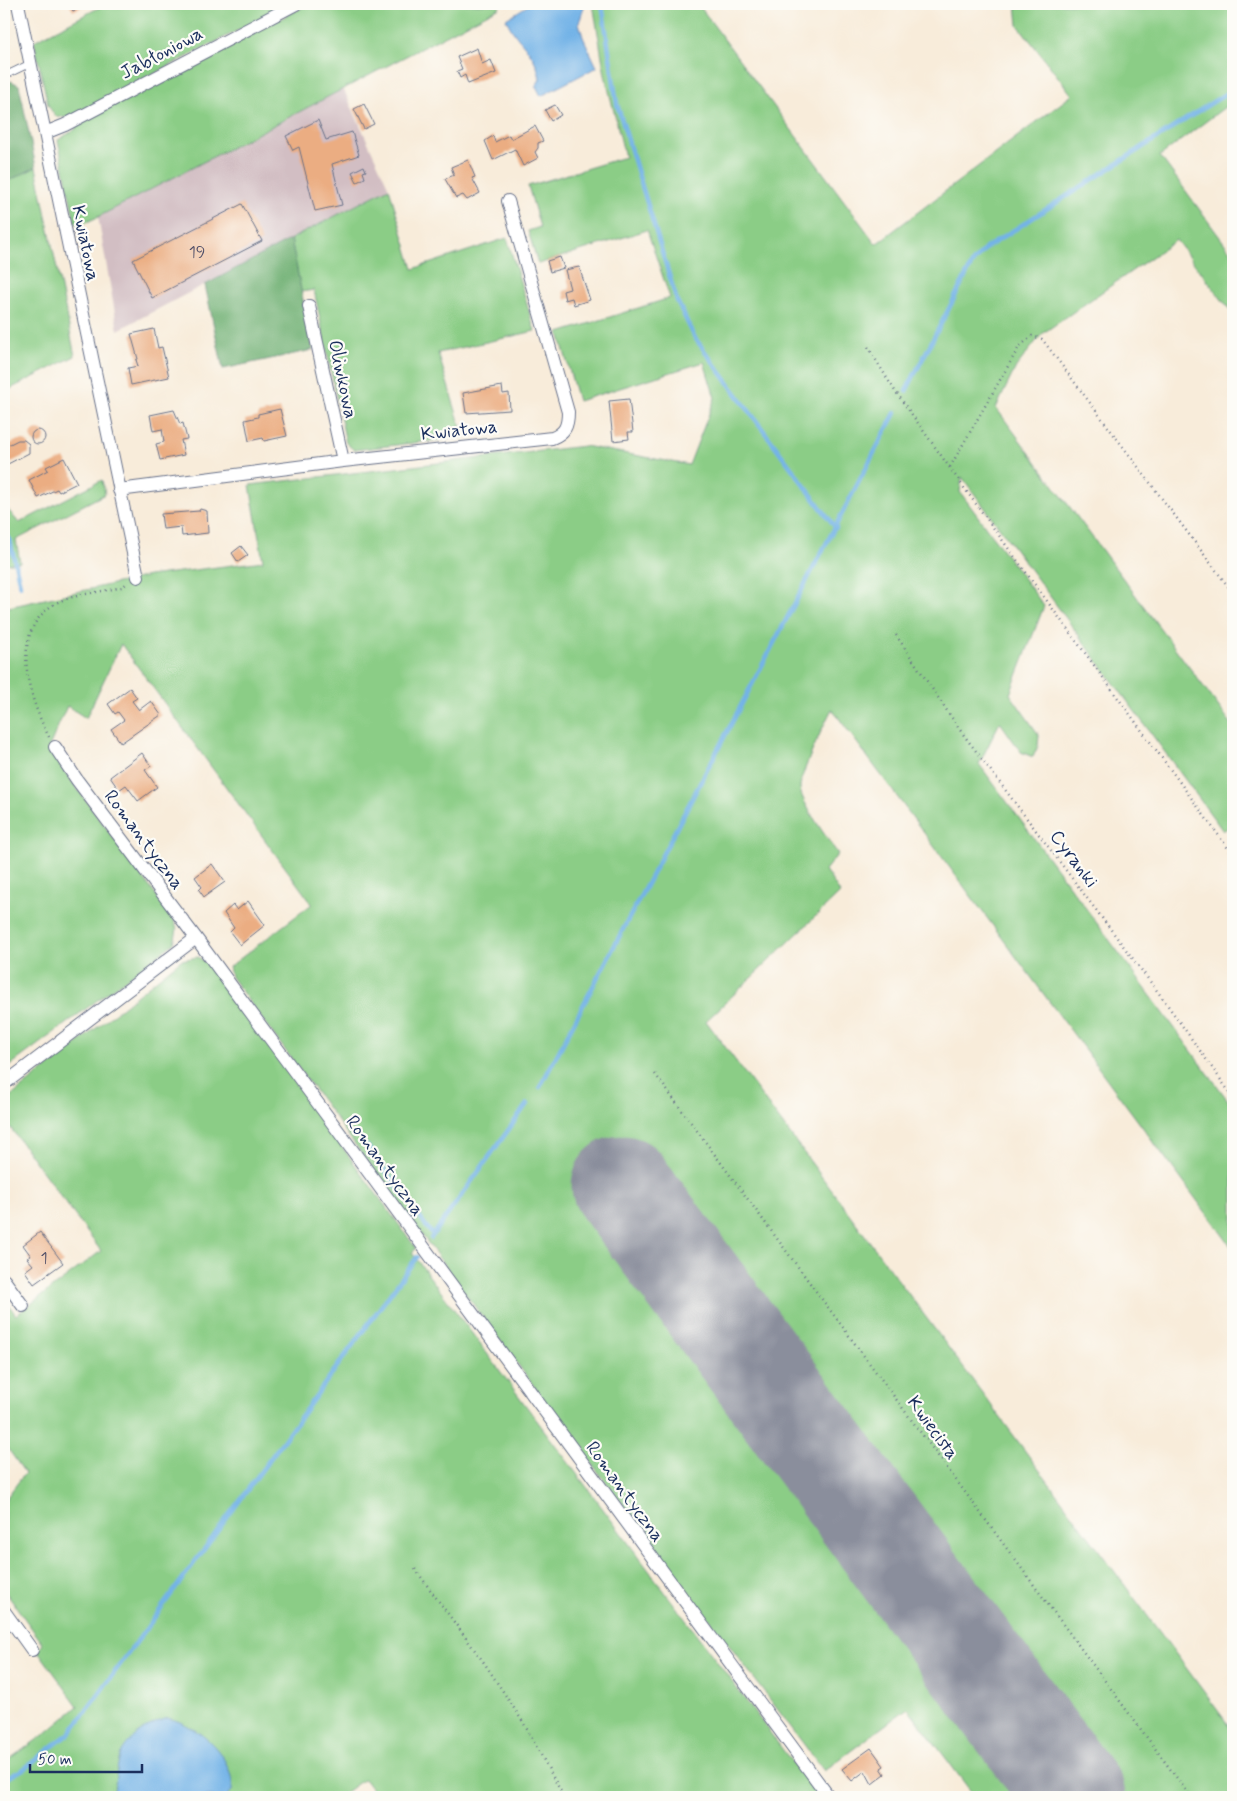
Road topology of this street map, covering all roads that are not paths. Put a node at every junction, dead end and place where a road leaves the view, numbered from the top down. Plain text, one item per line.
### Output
1 (18, 4) edge
2 (296, 4) edge
3 (30, 63) junction
4 (4, 76) edge
5 (45, 133) junction
6 (508, 201) dead end
7 (309, 306) dead end
8 (343, 461) junction
9 (119, 490) junction
10 (132, 578) road end
11 (55, 747) road end
12 (196, 938) junction
13 (4, 1084) edge
14 (4, 1280) edge
15 (23, 1306) dead end
16 (4, 1610) edge
17 (32, 1650) dead end
18 (828, 1797) edge

1 - 3 street, Kwiatowa
2 - 5 street, Jabłoniowa
3 - 4 lane
3 - 5 street, Kwiatowa
5 - 9 street, Kwiatowa
6 - 8 street, Kwiatowa
7 - 8 street, Oliwkowa
8 - 9 street, Kwiatowa
9 - 10 street, Kwiatowa
11 - 12 street, Romantyczna
12 - 13 street
12 - 18 street, Romantyczna
14 - 15 street
16 - 17 street

